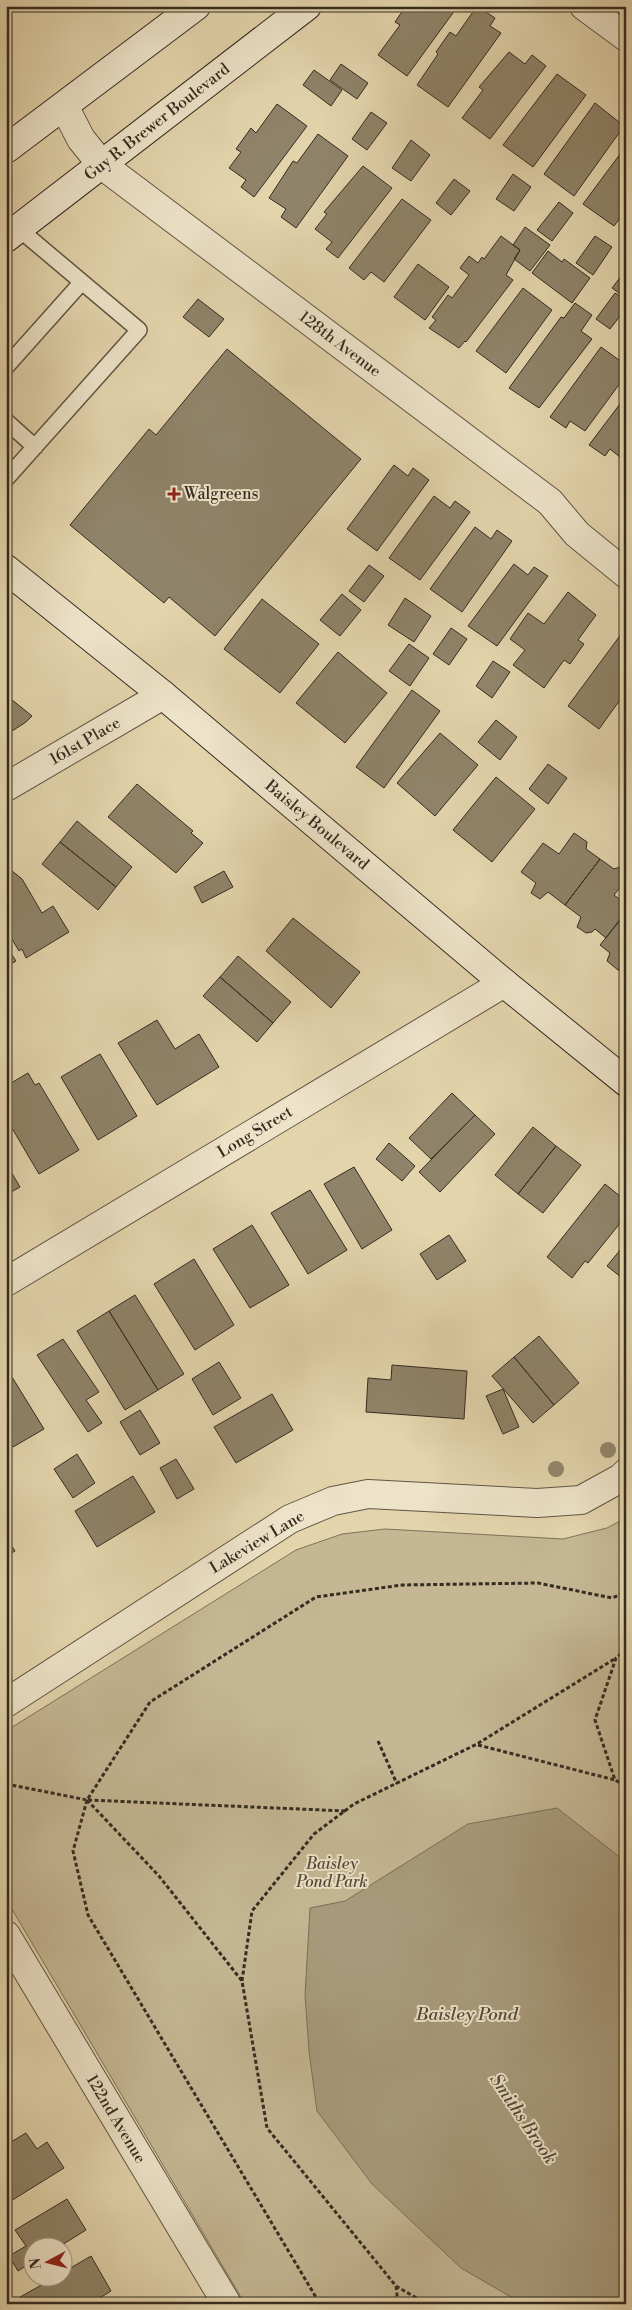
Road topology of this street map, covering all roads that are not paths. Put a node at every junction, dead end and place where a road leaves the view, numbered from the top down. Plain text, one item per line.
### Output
1 (196, 6) edge
2 (307, 6) edge
3 (584, 6) edge
4 (626, 37) edge
5 (64, 106) junction
6 (6, 149) edge
7 (102, 165) junction
8 (13, 234) edge
9 (81, 283) junction
10 (6, 367) edge
11 (6, 421) edge
12 (35, 447) junction
13 (6, 479) edge
14 (6, 569) edge
15 (626, 574) edge
16 (163, 695) junction
17 (6, 787) edge
18 (504, 983) junction
19 (626, 1082) edge
20 (6, 1282) edge
21 (626, 1473) edge
22 (6, 1703) edge
23 (6, 1935) edge
24 (227, 2304) edge

1 - 5 street
2 - 7 street, Guy R. Brewer Boulevard
3 - 4 street
5 - 6 street
5 - 7 street, 128th Avenue
7 - 8 street, Guy R. Brewer Boulevard
7 - 15 street, 128th Avenue
8 - 9 lane
9 - 10 lane
9 - 12 lane
11 - 12 lane
12 - 13 lane
14 - 16 street, Baisley Boulevard
16 - 17 street, 161st Place
16 - 18 street, Baisley Boulevard
18 - 19 street, Baisley Boulevard
18 - 20 street, Long Street
21 - 22 street, Lakeview Lane
23 - 24 street, 122nd Avenue

